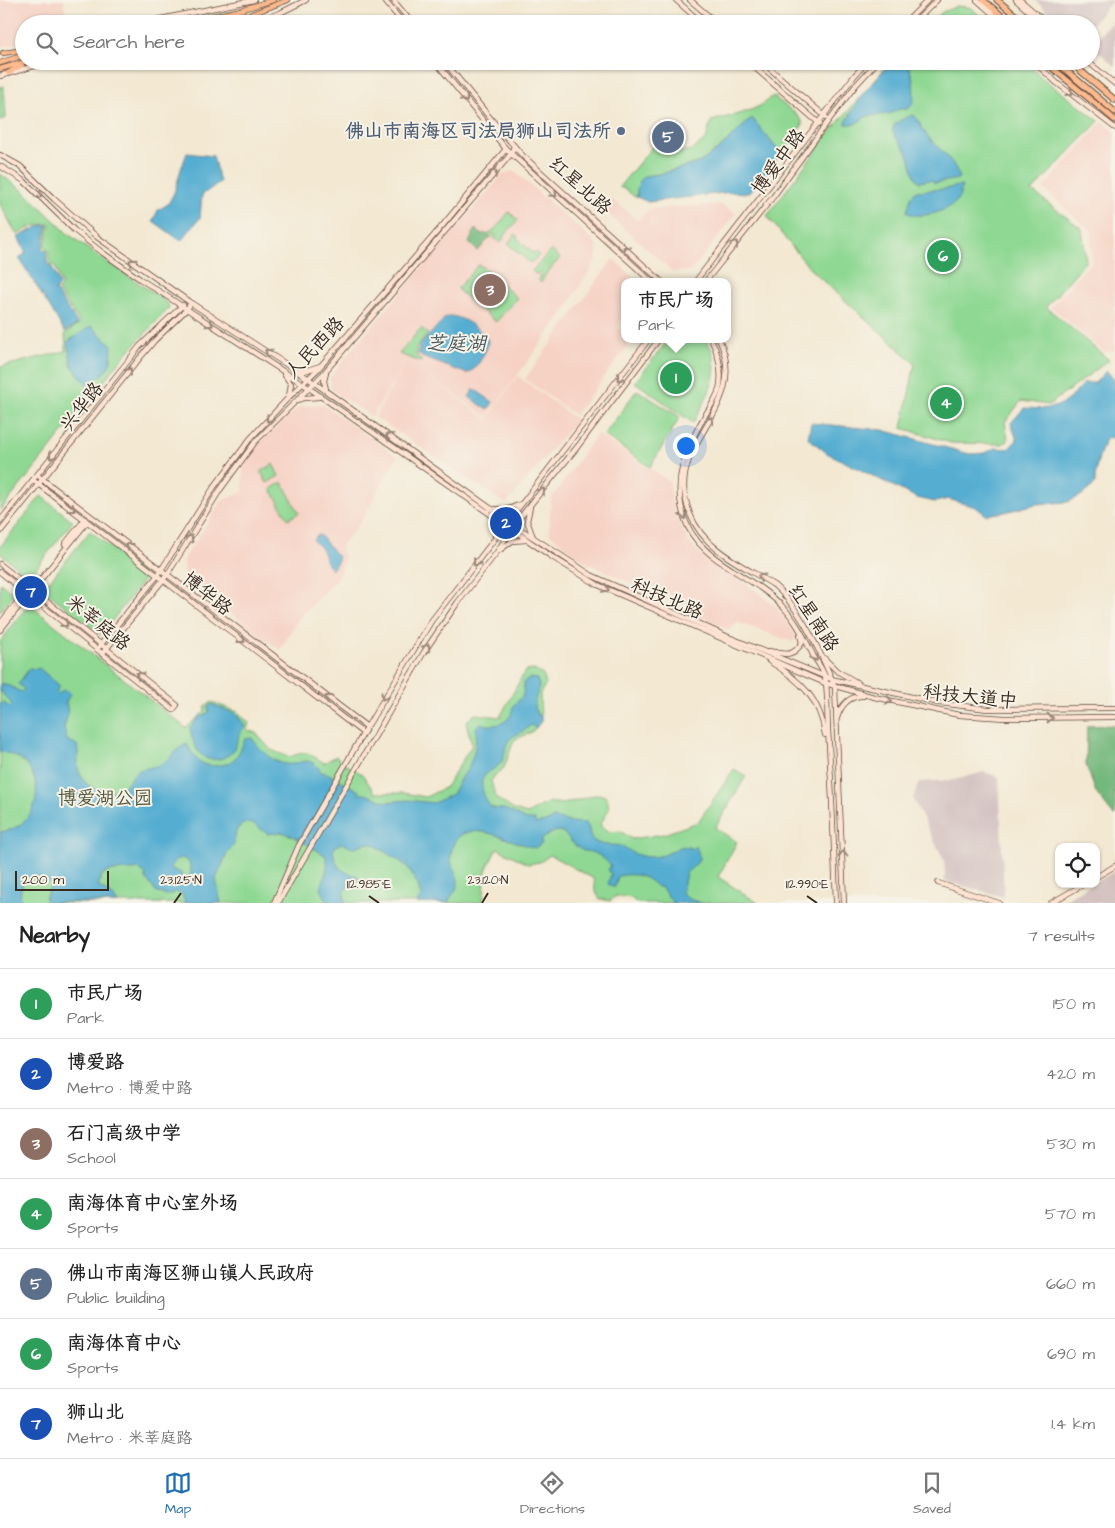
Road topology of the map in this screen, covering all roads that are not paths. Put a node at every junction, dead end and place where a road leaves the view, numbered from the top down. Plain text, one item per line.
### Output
1 (254, 0) edge
2 (273, 0) edge
3 (288, 0) edge
4 (306, 0) edge
5 (384, 0) edge
6 (394, 0) edge
7 (676, 0) edge
8 (690, 0) edge
9 (928, 0) edge
10 (937, 0) edge
11 (977, 0) edge
12 (984, 0) edge
13 (997, 0) edge
14 (1016, 0) edge
15 (1020, 0) edge
16 (180, 15) edge
17 (217, 15) edge
18 (251, 15) edge
19 (274, 15) edge
20 (396, 15) edge
21 (406, 15) edge
22 (693, 15) edge
23 (708, 15) edge
24 (913, 15) edge
25 (923, 15) edge
26 (994, 15) edge
27 (1002, 15) edge
28 (1015, 15) edge
29 (1032, 15) edge
30 (1038, 15) edge
31 (15, 51) edge
32 (2, 53) edge
33 (15, 58) edge
34 (0, 63) edge
35 (15, 65) edge
36 (0, 69) edge
37 (15, 69) edge
38 (20, 70) edge
39 (442, 70) edge
40 (451, 70) edge
41 (757, 70) edge
42 (772, 70) edge
43 (860, 70) edge
44 (870, 70) edge
45 (1043, 70) edge
46 (1055, 70) edge
47 (1066, 70) edge
48 (1080, 70) edge
49 (1098, 70) edge
50 (8, 73) junction
51 (0, 76) edge
52 (1115, 84) edge
53 (1115, 100) edge
54 (1115, 112) edge
55 (824, 115) junction
56 (829, 120) junction
57 (1115, 120) edge
58 (819, 123) junction
59 (823, 127) junction
60 (1115, 128) edge
61 (514, 146) junction
62 (506, 148) junction
63 (511, 154) junction
64 (0, 156) edge
65 (0, 166) edge
66 (648, 278) edge
67 (658, 278) edge
68 (698, 278) edge
69 (708, 278) edge
70 (189, 302) junction
71 (182, 306) junction
72 (187, 309) junction
73 (646, 343) edge
74 (656, 343) edge
75 (713, 343) edge
76 (721, 343) edge
77 (321, 366) junction
78 (328, 367) junction
79 (280, 369) junction
80 (294, 369) junction
81 (308, 378) junction
82 (314, 382) junction
83 (303, 384) junction
84 (308, 388) junction
85 (328, 393) junction
86 (322, 397) junction
87 (288, 398) junction
88 (294, 402) junction
89 (37, 475) junction
90 (33, 480) junction
91 (43, 480) junction
92 (39, 484) junction
93 (524, 502) junction
94 (530, 505) junction
95 (490, 509) junction
96 (492, 515) junction
97 (86, 520) junction
98 (0, 521) edge
99 (507, 523) junction
100 (513, 527) junction
101 (0, 532) edge
102 (495, 539) junction
103 (531, 540) junction
104 (497, 552) junction
105 (0, 564) edge
106 (0, 572) edge
107 (160, 573) junction
108 (165, 577) junction
109 (31, 588) junction
110 (27, 593) junction
111 (0, 624) edge
112 (798, 627) junction
113 (0, 630) edge
114 (101, 644) junction
115 (97, 649) junction
116 (106, 649) junction
117 (761, 650) junction
118 (755, 653) junction
119 (102, 654) junction
120 (821, 656) junction
121 (825, 677) junction
122 (832, 679) junction
123 (825, 683) junction
124 (835, 687) junction
125 (871, 688) junction
126 (869, 696) junction
127 (1115, 708) edge
128 (1115, 717) edge
129 (835, 724) junction
130 (367, 727) junction
131 (363, 733) junction
132 (832, 791) junction
133 (1115, 866) edge
134 (1100, 875) edge
135 (938, 883) dead end
136 (1077, 888) edge
137 (274, 903) edge
138 (278, 903) edge
139 (836, 903) edge
140 (844, 903) edge
141 (1000, 903) edge
142 (1052, 903) edge

1 - 16 main road
2 - 17 main road
3 - 18 main road
4 - 19 main road
5 - 20 main road
6 - 21 main road
7 - 22 main road
8 - 23 main road
9 - 24 main road
10 - 25 main road
11 - 26 main road
12 - 27 highway
13 - 28 highway
14 - 29 main road
15 - 30 main road
31 - 32 main road
33 - 34 main road
35 - 36 main road
37 - 50 main road
38 - 50 main road
39 -> 62 main road, 红星北路
40 - 61 main road, 红星北路
41 - 58 main road
42 - 55 main road
43 - 55 main road, 博爱中路
44 - 56 main road, 博爱中路
45 -> 60 main road
46 - 57 highway
47 - 54 highway
48 - 53 highway
49 - 52 main road
50 - 51 main road
55 - 56 main road
55 - 58 main road, 博爱中路
56 - 59 main road, 博爱中路
58 - 59 main road
58 - 68 main road, 博爱中路
69 -> 59 main road, 博爱中路
61 - 62 main road
61 - 63 main road
67 -> 61 main road, 红星北路
62 - 63 main road, 红星北路
62 - 77 main road, 人民西路
63 -> 66 main road, 红星北路
78 -> 63 main road
70 -> 64 main road
65 -> 71 main road
70 - 71 main road, 兴华路
70 - 72 main road, 兴华路
80 -> 70 main road
71 - 72 main road
71 -> 89 main road, 兴华路
72 -> 79 main road
91 -> 72 main road, 兴华路
73 -> 93 main road
94 -> 74 main road
75 -> 112 main road, 红星南路
120 -> 76 main road, 红星南路
77 - 80 main road
77 - 81 main road, 人民西路
78 - 82 main road
78 - 85 main road
79 - 83 main road
79 - 87 main road
80 - 81 main road
81 - 82 main road
81 - 83 main road, 人民西路
82 - 84 main road
82 - 85 main road
83 - 84 main road
83 - 87 main road, 人民西路
84 - 86 main road
84 - 88 main road
95 -> 85 main road
86 - 88 main road
86 - 96 main road
87 -> 107 main road, 人民西路
108 -> 88 main road
89 - 90 main road, 兴华路
89 - 91 main road, 博华路
90 - 92 main road, 博华路
90 - 98 main road, 兴华路
91 - 92 main road, 兴华路
107 -> 91 main road, 博华路
92 -> 97 main road, 博华路
92 - 101 main road, 兴华路
93 - 95 main road
93 - 99 main road
94 - 100 main road
94 - 103 main road
95 - 99 main road
96 - 99 main road
96 - 102 main road
97 - 107 main road, 博华路
97 - 109 main road
99 - 100 main road, 科技北路
99 - 102 main road
100 - 103 main road, 科技北路
100 - 104 main road
102 -> 130 main road
103 - 104 main road
103 - 117 main road
103 -> 118 main road, 科技北路
138 -> 104 main road
105 - 109 main road, 米莘庭路
106 - 110 main road, 米莘庭路
107 - 108 main road, 博华路
107 - 114 main road, 人民西路
108 - 116 main road
130 -> 108 main road, 博华路
108 -> 131 main road, 博华路
109 - 110 main road
109 - 114 main road, 米莘庭路
110 - 111 main road
110 - 113 main road
110 -> 115 main road, 米莘庭路
112 - 117 main road
112 -> 121 main road, 红星南路
114 - 115 main road, 人民西路
114 - 116 main road, 米莘庭路
115 - 119 main road, 米莘庭路
116 - 119 main road
119 -> 116 main road, 米莘庭路
117 - 121 main road, 科技大道中
118 - 123 main road, 科技北路
118 - 132 main road
120 - 122 main road, 红星南路
120 - 125 main road
121 - 122 main road, 科技大道中
121 - 123 main road, 红星南路
122 - 124 main road, 红星南路
122 - 125 main road, 科技大道中
123 - 124 main road, 科技大道中
123 - 132 main road, 红星南路
124 - 126 main road, 科技大道中
124 - 129 main road, 红星南路
125 - 127 main road, 科技大道中
126 -> 128 main road, 科技大道中
126 - 129 main road
140 -> 129 main road, 红星南路
130 - 131 main road
131 - 137 main road
132 - 139 main road, 红星南路
133 - 134 main road
135 - 141 main road
136 - 142 main road

